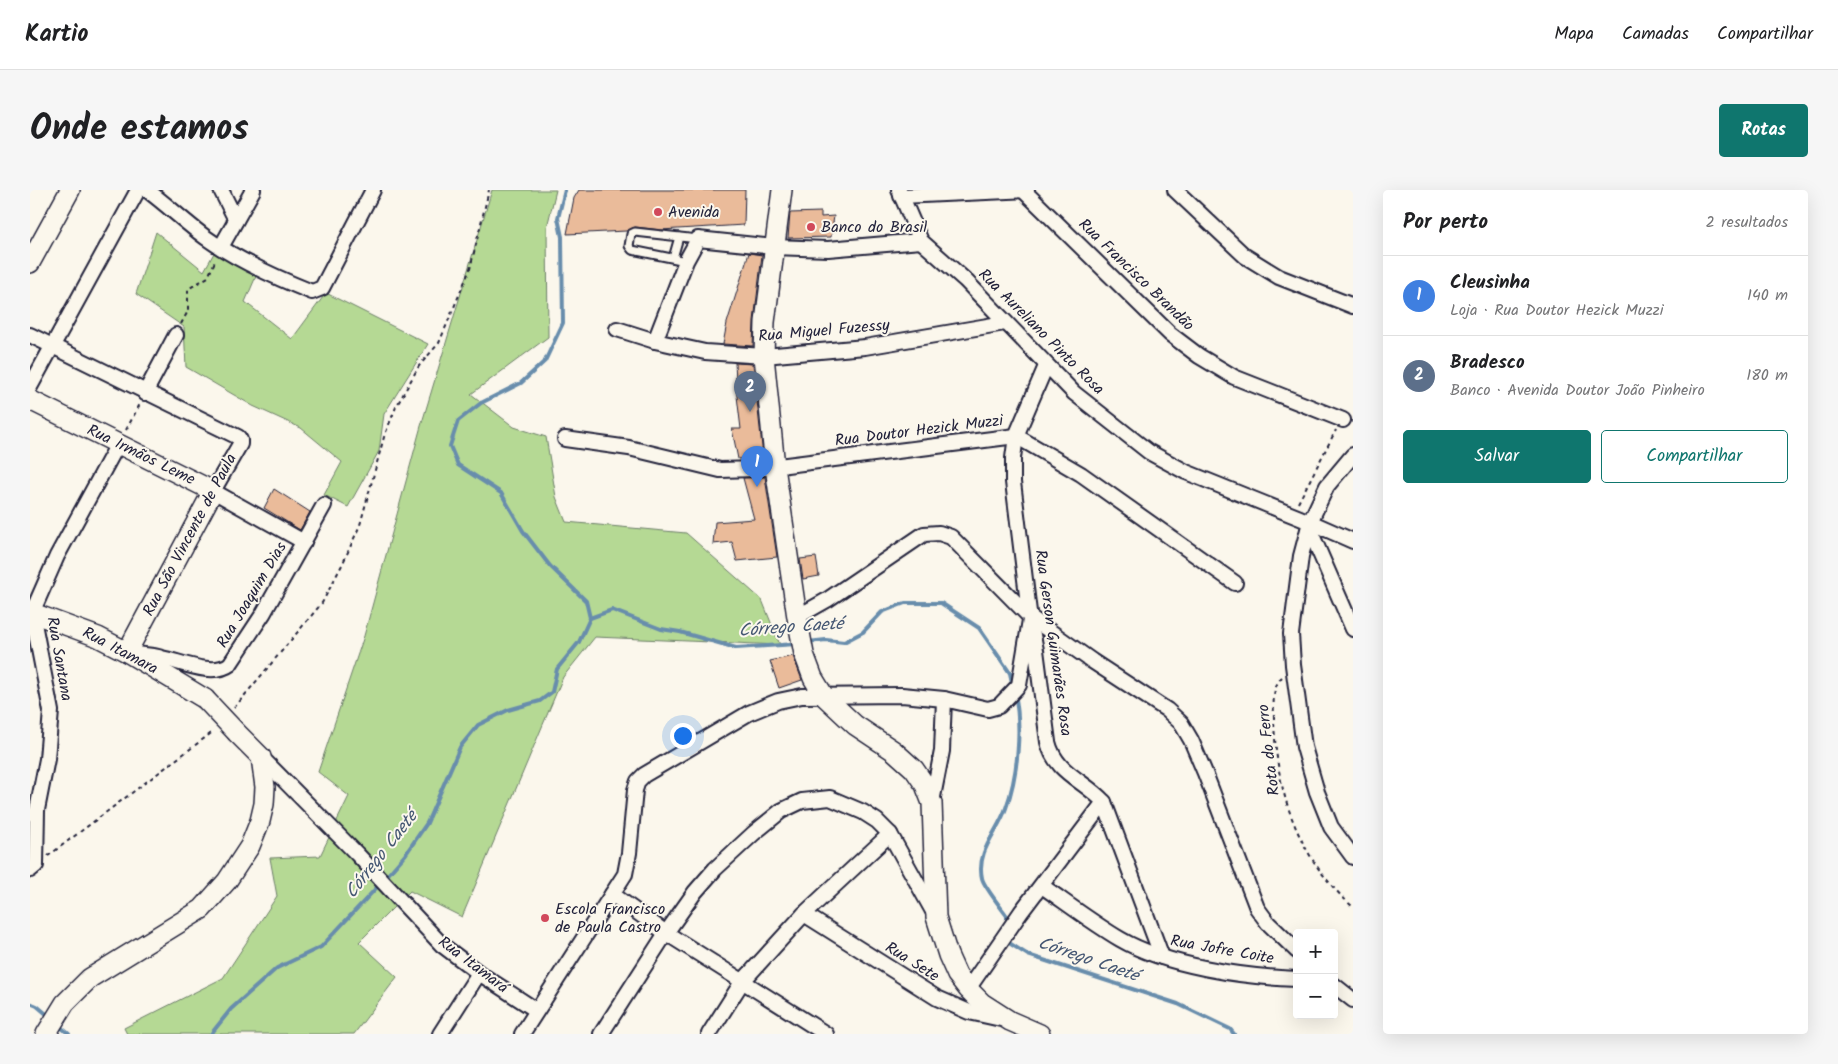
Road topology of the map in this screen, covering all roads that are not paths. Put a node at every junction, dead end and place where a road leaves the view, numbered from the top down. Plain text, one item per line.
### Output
1 (70, 190) edge
2 (138, 190) edge
3 (148, 190) edge
4 (221, 190) edge
5 (252, 190) edge
6 (373, 190) edge
7 (782, 190) edge
8 (1025, 190) edge
9 (1175, 190) edge
10 (900, 193) edge
11 (236, 220) junction
12 (679, 237) junction
13 (698, 239) junction
14 (921, 241) junction
15 (221, 247) junction
16 (774, 247) junction
17 (679, 260) junction
18 (30, 263) edge
19 (1353, 306) edge
20 (1005, 322) junction
21 (617, 329) dead end
22 (30, 335) edge
23 (176, 335) road end
24 (655, 341) junction
25 (53, 346) junction
26 (764, 356) junction
27 (1046, 366) junction
28 (30, 387) edge
29 (145, 393) junction
30 (30, 400) edge
31 (1343, 420) road end
32 (1016, 436) junction
33 (565, 439) dead end
34 (118, 444) junction
35 (1353, 455) edge
36 (775, 466) junction
37 (213, 491) junction
38 (324, 505) dead end
39 (1309, 525) junction
40 (304, 542) junction
41 (1353, 542) edge
42 (1235, 583) dead end
43 (31, 613) edge
44 (797, 619) junction
45 (1030, 619) junction
46 (1353, 629) edge
47 (128, 653) junction
48 (824, 696) junction
49 (944, 699) junction
50 (261, 757) junction
51 (1104, 802) junction
52 (932, 803) junction
53 (890, 834) junction
54 (33, 844) edge
55 (1353, 857) edge
56 (33, 867) edge
57 (1042, 886) junction
58 (612, 894) junction
59 (804, 914) junction
60 (936, 917) junction
61 (666, 933) junction
62 (1293, 947) edge
63 (1162, 957) junction
64 (479, 973) junction
65 (1293, 979) edge
66 (742, 982) junction
67 (1338, 988) edge
68 (968, 989) junction
69 (1353, 1000) edge
70 (536, 1010) junction
71 (1010, 1021) junction
72 (47, 1033) edge
73 (822, 1033) edge
74 (440, 1034) edge
75 (522, 1034) edge
76 (601, 1034) edge
77 (709, 1034) edge
78 (1040, 1034) edge

1 - 18 street
2 - 25 street
3 - 15 street
4 - 11 street
5 - 11 street
6 - 15 street
7 - 16 street
8 - 10 street
8 - 31 street, Rua Francisco Brandão
9 - 19 street
10 - 14 street, Rua Aureliano Pinto Rosa
11 - 15 street
12 - 13 lane
12 - 17 lane
12 - 17 lane
13 - 16 street
13 - 17 street
14 - 16 street
14 - 20 street, Rua Aureliano Pinto Rosa
16 - 26 street
17 - 24 street
20 - 26 street, Rua Miguel Fuzessy
20 - 27 street, Rua Aureliano Pinto Rosa
21 - 24 street, Rua Miguel Fuzessy
22 - 25 street, Rua São Vincente de Paula
23 - 29 street
24 - 26 street, Rua Miguel Fuzessy
25 - 28 street
25 - 29 street, Rua São Vincente de Paula
26 - 36 street
27 - 32 street, Rua Gerson Guimarães Rosa
27 - 39 street, Rua Aureliano Pinto Rosa
29 - 37 street, Rua São Vincente de Paula
30 - 34 street, Rua Irmãos Leme
32 - 36 street, Rua Doutor Hezick Muzzi
32 - 42 street, Rua Doutor Hezick Muzzi
32 - 45 street, Rua Gerson Guimarães Rosa
33 - 36 street, Rua Doutor Hezick Muzzi
34 - 37 street, Rua Irmãos Leme
34 - 43 street, Rua Santana
35 - 39 street
36 - 44 street
37 - 40 street, Rua Irmãos Leme
37 - 47 street, Rua São Vincente de Paula
38 - 40 street, Rua Joaquim Dias
39 - 41 street, Rua Aureliano Pinto Rosa
39 - 46 street
39 - 55 street
40 - 47 street, Rua Joaquim Dias
43 - 47 street, Rua Itamara
43 - 54 street, Rua Santana
44 - 45 street
44 - 48 street
45 - 49 street
45 - 51 street, Rua Gerson Guimarães Rosa
45 - 62 street
47 - 50 street, Rua Itamara, bridge
48 - 49 street
48 - 52 street
48 - 58 street
49 - 52 street
50 - 64 street, Rua Itamará
50 - 72 street
51 - 57 street
51 - 63 street, Rua Gerson Guimarães Rosa
52 - 60 street
53 - 59 street
53 - 60 street
53 - 61 street
54 - 56 street, Rua Santana
57 - 63 street, Rua Jofre Coite
57 - 68 street
58 - 61 street
58 - 70 street
59 - 66 street
59 - 71 street, Rua Sete
60 - 68 street
61 - 66 street
61 - 76 street
63 - 65 street, Rua Jofre Coite
64 - 70 street, Rua Itamará
64 - 74 street
66 - 73 street
66 - 77 street
67 - 69 street
68 - 71 street
70 - 75 street
71 - 78 street

